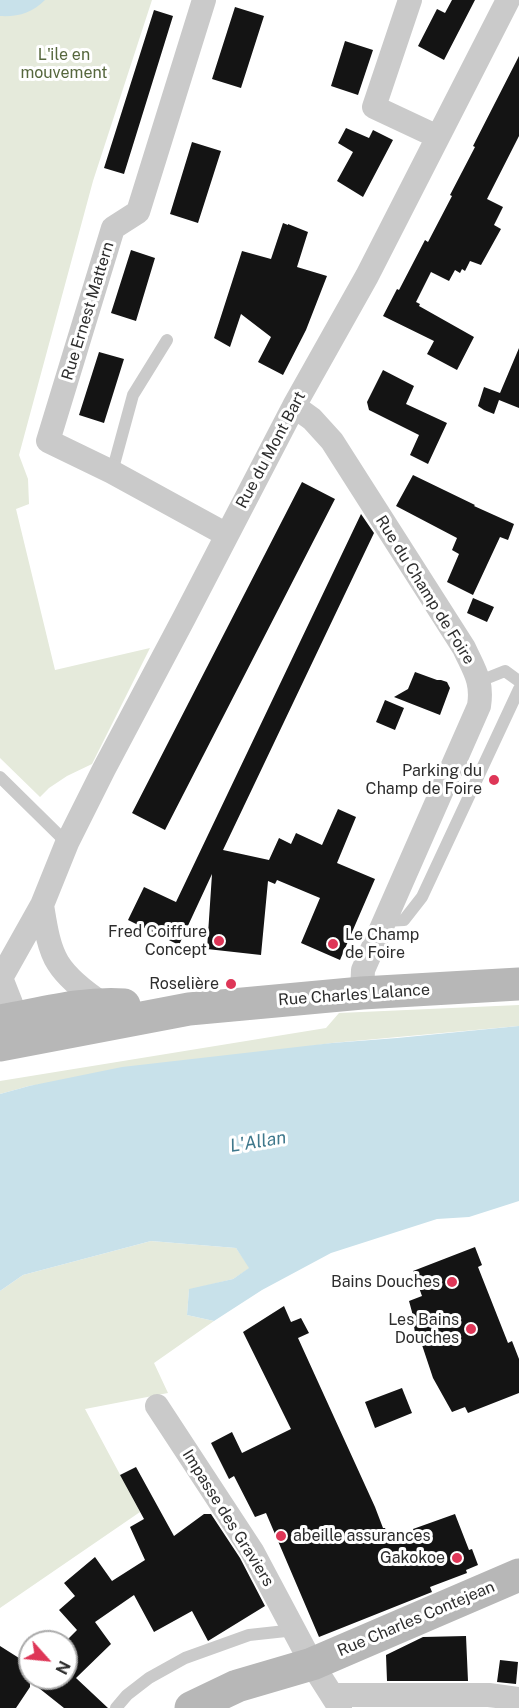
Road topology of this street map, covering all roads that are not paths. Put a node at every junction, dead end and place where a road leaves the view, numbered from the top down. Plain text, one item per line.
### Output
1 (204, 0) edge
2 (410, 0) edge
3 (508, 0) edge
4 (438, 137) junction
5 (166, 340) dead end
6 (294, 406) junction
7 (112, 472) junction
8 (227, 535) junction
9 (480, 681) junction
10 (519, 681) edge
11 (519, 689) edge
12 (0, 777) edge
13 (67, 843) junction
14 (42, 905) junction
15 (384, 921) junction
16 (4, 973) edge
17 (519, 984) edge
18 (362, 993) junction
19 (44, 1009) edge
20 (189, 1009) junction
21 (0, 1045) edge
22 (157, 1406) dead end
23 (519, 1575) edge
24 (295, 1630) junction
25 (312, 1664) junction
26 (519, 1699) edge
27 (336, 1702) edge
28 (116, 1708) edge
29 (190, 1708) edge

1 - 7 street, Rue Ernest Mattern
2 - 4 street
3 - 4 street, Rue du Mont Bart
4 - 6 street, Rue du Mont Bart
5 - 7 lane
6 - 8 street, Rue du Mont Bart
6 - 9 street, Rue du Champ de Foire
7 - 8 street, Rue Ernest Mattern
8 - 13 street, Rue du Mont Bart
9 - 10 lane
9 - 15 street, Rue du Champ de Foire
11 - 15 lane
12 - 13 lane
13 - 14 street, Rue du Mont Bart
14 - 16 street, Rue du Mont Bart
14 - 19 street
15 - 18 street, Rue du Champ de Foire
16 - 19 street
16 - 19 street
17 - 18 main road, Rue Charles Lalance
18 - 20 main road, Rue Charles Lalance
19 - 20 main road, Rue Charles Lalance
19 - 20 main road, Rue Charles Lalance
19 - 21 main road, Rue Charles Lalance
22 - 24 street, Impasse des Graviers
23 - 25 main road, Rue Charles Contejean
24 - 25 street, Impasse des Graviers
24 - 28 lane
25 - 27 street, Impasse des Graviers
25 - 29 main road, Rue Charles Contejean
26 - 27 street

